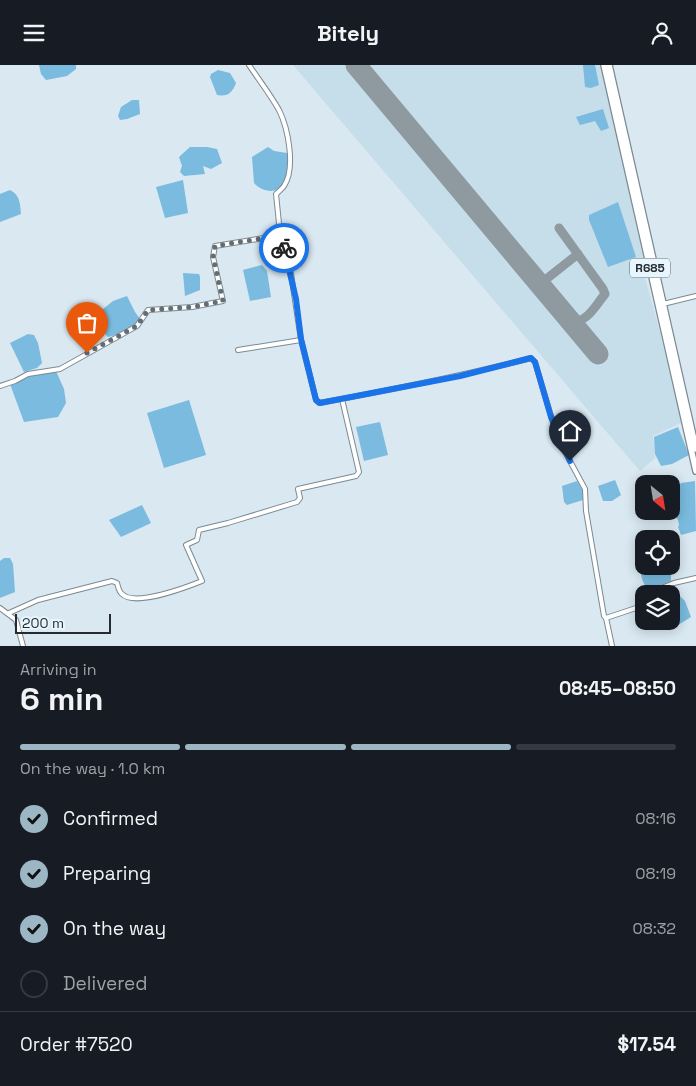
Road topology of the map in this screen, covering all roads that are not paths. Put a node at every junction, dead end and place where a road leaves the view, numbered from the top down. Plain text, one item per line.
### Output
1 (249, 65) edge
2 (604, 65) edge
3 (609, 65) edge
4 (280, 233) junction
5 (696, 296) edge
6 (663, 304) junction
7 (664, 315) junction
8 (301, 339) junction
9 (238, 350) dead end
10 (0, 386) edge
11 (342, 399) junction
12 (696, 449) edge
13 (696, 471) edge
14 (696, 577) edge
15 (669, 585) edge
16 (0, 608) edge
17 (635, 608) edge
18 (9, 613) junction
19 (606, 618) junction
20 (23, 646) edge
21 (612, 646) edge

1 - 4 street
2 - 7 main road, R685
3 - 6 main road, R685
4 - 8 street
4 - 10 street
5 - 6 street
6 - 7 main road, R685
7 - 12 main road, R685
7 - 13 main road, R685
8 - 9 street
8 - 11 street
11 - 18 street
11 - 19 street
14 - 15 street
16 - 18 street
17 - 19 street
18 - 20 street
19 - 21 street

